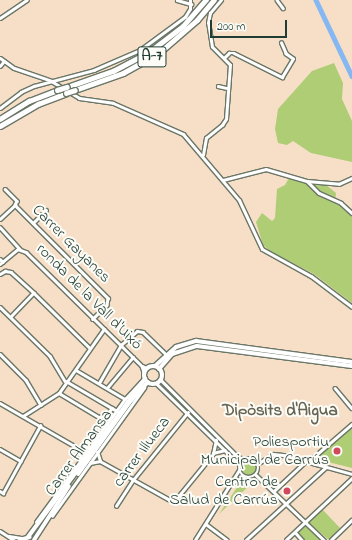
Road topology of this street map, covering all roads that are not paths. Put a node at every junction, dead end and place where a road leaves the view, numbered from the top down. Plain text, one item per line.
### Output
1 (27, 0) edge
2 (177, 0) edge
3 (190, 0) edge
4 (206, 0) edge
5 (214, 0) edge
6 (221, 0) edge
7 (277, 0) edge
8 (191, 4) junction
9 (283, 8) dead end
10 (0, 18) edge
11 (280, 43) dead end
12 (0, 58) edge
13 (224, 58) junction
14 (4, 62) junction
15 (0, 66) edge
16 (51, 81) junction
17 (218, 86) dead end
18 (227, 88) junction
19 (0, 108) edge
20 (0, 119) edge
21 (0, 126) edge
22 (202, 155) junction
23 (352, 178) edge
24 (223, 180) junction
25 (307, 181) junction
26 (5, 188) dead end
27 (15, 205) junction
28 (46, 210) dead end
29 (352, 213) edge
30 (0, 219) edge
31 (33, 223) junction
32 (0, 227) edge
33 (20, 249) junction
34 (0, 259) edge
35 (3, 262) junction
36 (0, 264) edge
37 (0, 274) edge
38 (34, 294) junction
39 (0, 307) edge
40 (352, 307) edge
41 (11, 318) junction
42 (94, 319) junction
43 (104, 329) junction
44 (121, 345) junction
45 (90, 348) junction
46 (0, 354) edge
47 (166, 354) junction
48 (133, 357) junction
49 (352, 362) edge
50 (142, 366) junction
51 (352, 366) edge
52 (147, 368) junction
53 (157, 368) junction
54 (76, 370) junction
55 (144, 372) junction
56 (160, 379) junction
57 (146, 380) junction
58 (65, 381) junction
59 (99, 383) junction
60 (156, 383) junction
61 (144, 386) junction
62 (107, 388) junction
63 (335, 388) dead end
64 (59, 393) junction
65 (125, 399) junction
66 (0, 403) edge
67 (41, 405) junction
68 (112, 408) junction
69 (352, 408) edge
70 (116, 411) junction
71 (188, 412) junction
72 (23, 416) junction
73 (352, 424) edge
74 (40, 426) junction
75 (216, 440) junction
76 (90, 446) junction
77 (78, 448) junction
78 (0, 449) edge
79 (226, 450) junction
80 (97, 452) junction
81 (212, 454) junction
82 (81, 459) junction
83 (245, 460) junction
84 (21, 461) junction
85 (100, 461) junction
86 (307, 462) junction
87 (90, 463) junction
88 (257, 464) junction
89 (240, 465) junction
90 (326, 467) junction
91 (239, 470) junction
92 (352, 474) edge
93 (256, 475) junction
94 (244, 477) junction
95 (72, 478) junction
96 (352, 478) edge
97 (78, 480) junction
98 (133, 480) junction
99 (66, 481) junction
100 (232, 483) junction
101 (71, 484) junction
102 (0, 491) edge
103 (274, 492) junction
104 (286, 503) junction
105 (116, 506) dead end
106 (352, 520) edge
107 (306, 522) junction
108 (206, 524) junction
109 (0, 530) edge
110 (36, 532) junction
111 (294, 532) junction
112 (9, 536) junction
113 (28, 537) junction
114 (222, 537) junction
115 (21, 539) edge
116 (14, 540) edge
117 (34, 540) edge
118 (195, 540) edge
119 (220, 540) edge
120 (226, 540) edge
121 (246, 540) edge
122 (286, 540) edge
123 (302, 540) edge
124 (324, 540) edge
125 (331, 540) edge

1 - 10 street
2 - 8 street
3 - 8 street
4 - 20 highway, A-7, bridge
5 - 21 highway, A-7, bridge
6 - 13 street
7 - 9 street
8 - 16 street
11 - 13 street
12 - 14 street
13 - 18 street
14 - 15 street
14 - 16 street
16 - 19 street
16 - 22 street
17 - 18 street
18 - 22 street
22 - 24 street
23 - 25 street
24 - 25 street
24 - 40 street
25 - 29 street
26 - 27 street, Carrer Gayanes
27 - 30 street
27 - 31 street, Carrer Gayanes
28 - 31 street
31 - 42 street, Carrer Gayanes
32 - 33 street
33 - 35 street, ronda de la Vall d'Uixó
33 - 42 street, ronda de la Vall d'Uixó
34 - 35 street
35 - 36 street, ronda de la Vall d'Uixó
37 - 38 street
38 - 41 street
38 - 45 street
39 - 41 street
41 - 58 street
42 - 43 street, ronda de la Vall d'Uixó
43 - 44 street, ronda de la Vall d'Uixó
43 - 45 street
44 - 47 street
44 - 48 street, ronda de la Vall d'Uixó
44 - 59 street
45 - 54 street
46 - 67 street
47 - 49 main road
47 - 53 main road
48 - 50 street, ronda de la Vall d'Uixó
48 - 62 street
50 - 52 street, ronda de la Vall d'Uixó
50 - 55 street, ronda de la Vall d'Uixó
51 - 53 main road
52 - 53 main road
52 - 55 main road
53 - 56 main road
54 - 58 street
54 - 59 street
55 - 57 main road
56 - 60 main road
56 - 83 street
57 - 60 main road
57 - 61 main road, Carrer Almansa
57 - 65 street
57 - 95 main road
58 - 64 street
58 - 68 street
59 - 62 street
60 - 71 street
61 - 80 street
61 - 101 main road, Carrer Almansa
62 - 65 street
63 - 69 street
64 - 67 street
64 - 68 street
65 - 70 street
66 - 72 street
67 - 72 street
68 - 70 street
70 - 76 street
71 - 75 street
71 - 98 street, carrer Illueca
72 - 74 street
73 - 86 street
74 - 77 street
74 - 84 street
75 - 79 street
75 - 81 street
76 - 77 street
76 - 82 street
77 - 82 street
78 - 84 street
79 - 81 street
79 - 89 street
80 - 85 street
80 - 87 street
81 - 98 street
82 - 99 street
83 - 88 street
83 - 89 street
84 - 102 street
85 - 87 street
85 - 98 street
86 - 88 street
86 - 90 street
86 - 103 street
87 - 97 street
88 - 93 street
89 - 91 street
90 - 92 street
90 - 104 street
91 - 94 street
91 - 100 street
93 - 94 street
93 - 103 street
94 - 100 street
95 - 99 street
95 - 110 main road
96 - 107 street
97 - 101 street
97 - 110 street
98 - 105 street, carrer Illueca
99 - 110 street
100 - 108 street
101 - 110 main road, Carrer Almansa
103 - 104 street
104 - 107 street
104 - 121 street
106 - 125 street
107 - 111 street
107 - 124 street
108 - 114 street
108 - 118 street
109 - 112 street
110 - 113 main road
110 - 117 main road, Carrer Almansa
111 - 122 street
111 - 123 street
112 - 115 street
112 - 116 street
113 - 115 main road
113 - 117 main road
114 - 119 street
114 - 120 street

